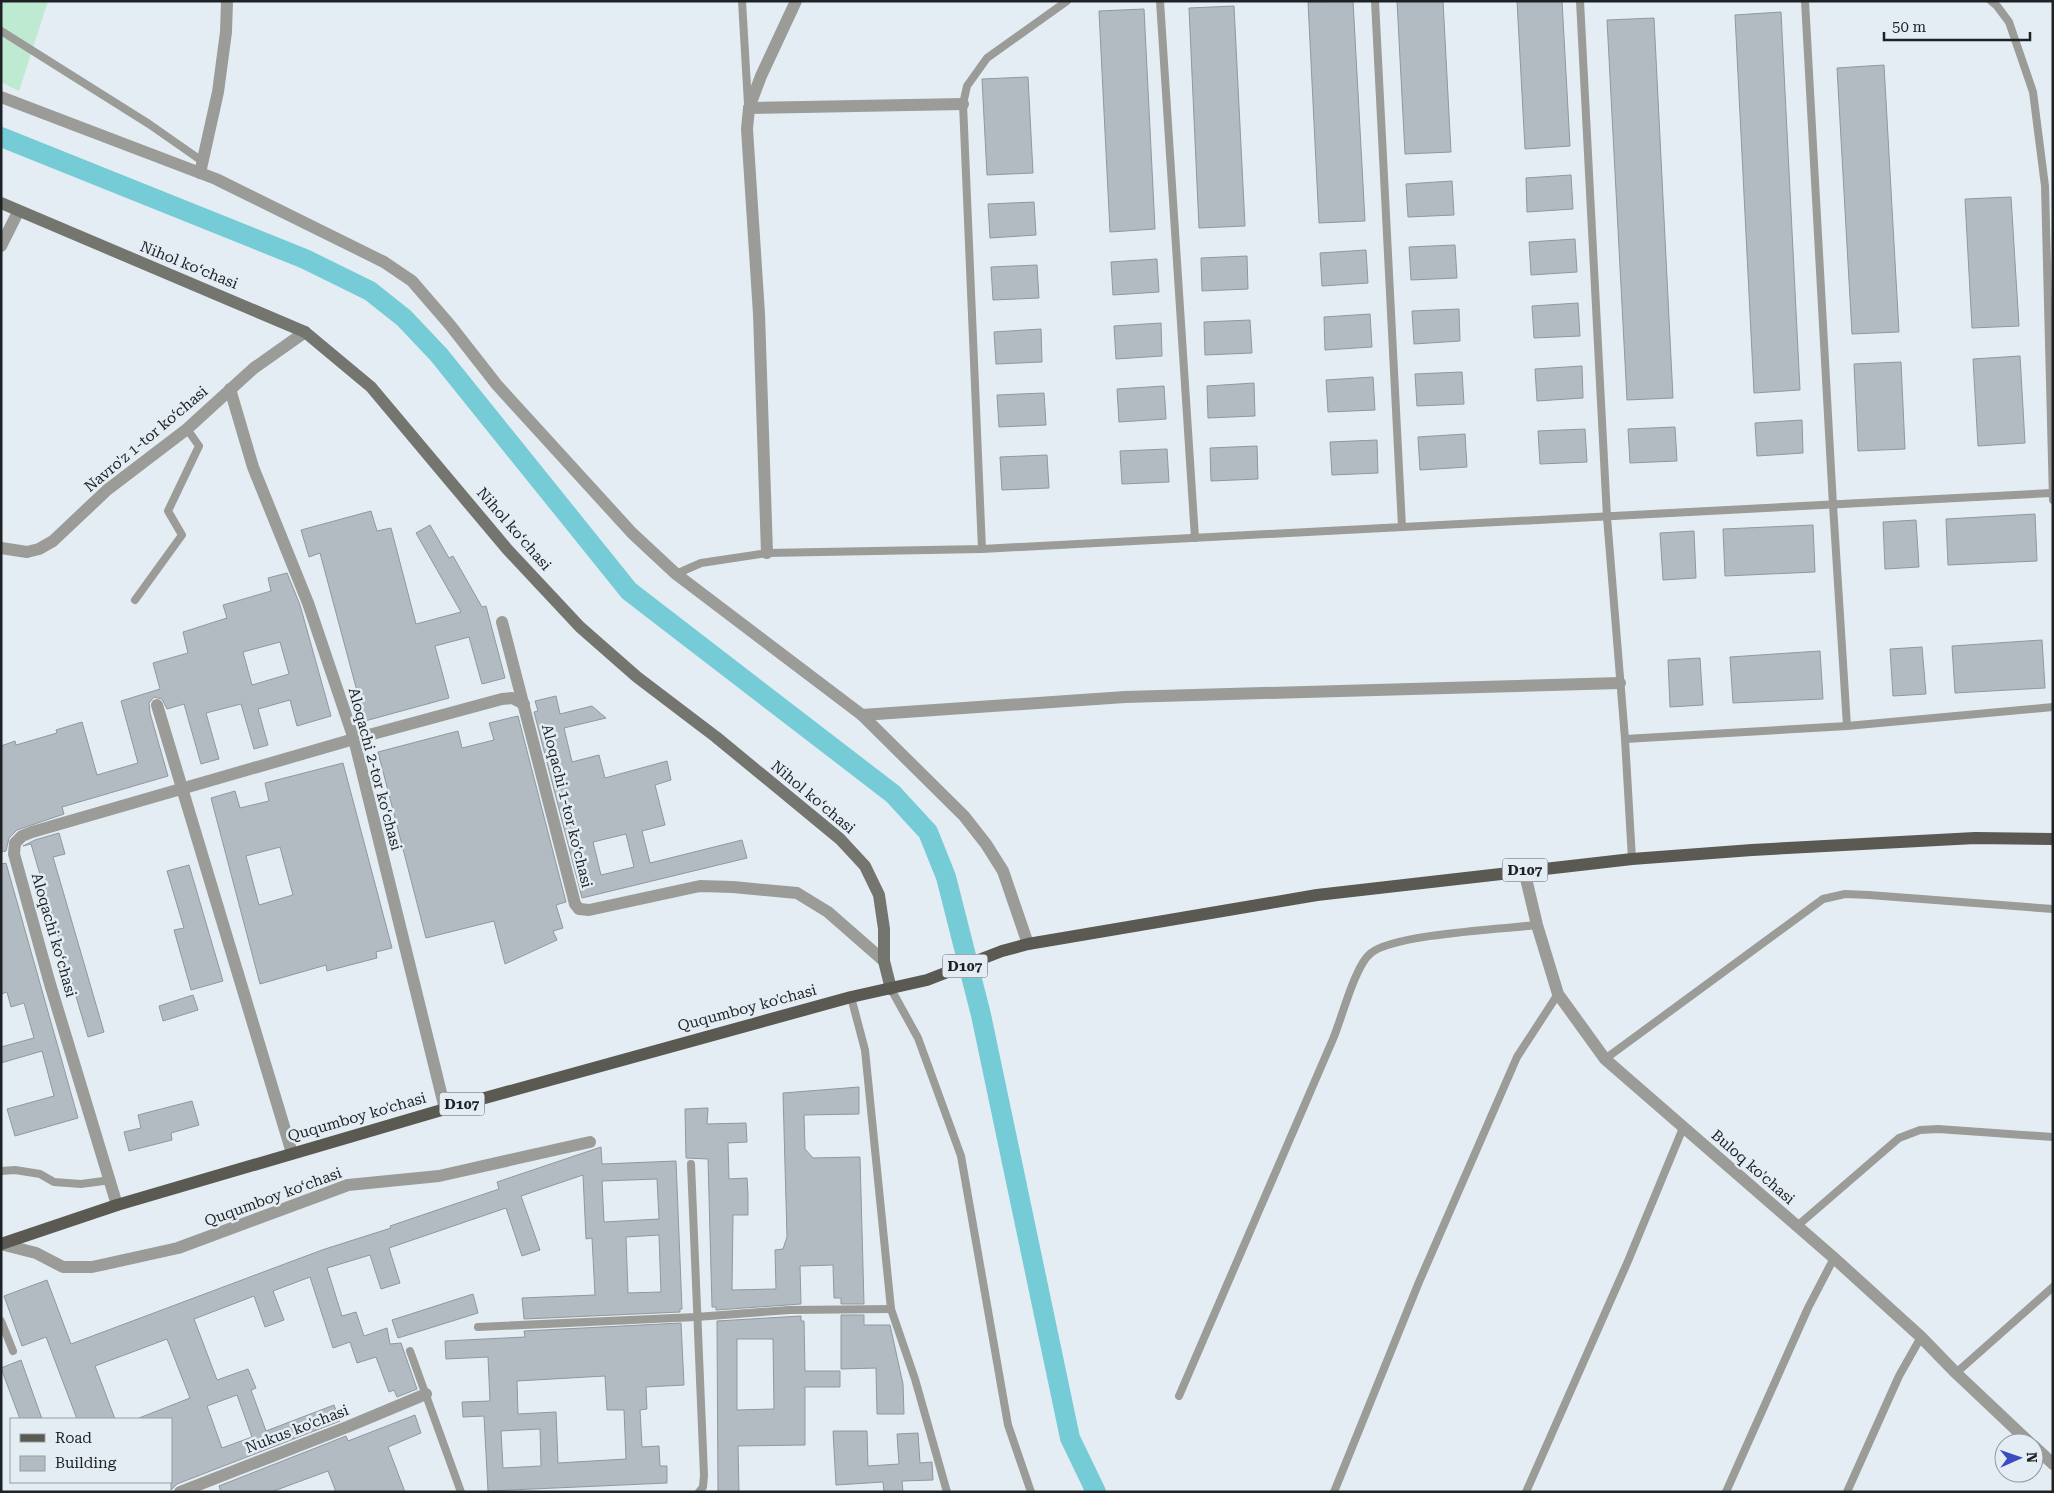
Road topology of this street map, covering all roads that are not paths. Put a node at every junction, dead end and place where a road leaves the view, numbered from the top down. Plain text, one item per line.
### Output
1 (227, 1) edge
2 (742, 1) edge
3 (796, 1) edge
4 (1067, 1) edge
5 (1160, 1) edge
6 (1375, 1) edge
7 (1580, 1) edge
8 (1805, 1) edge
9 (1991, 1) edge
10 (1, 30) edge
11 (1, 97) edge
12 (963, 104) junction
13 (749, 108) junction
14 (201, 167) junction
15 (1, 203) edge
16 (18, 212) junction
17 (1, 246) edge
18 (305, 332) junction
19 (230, 389) junction
20 (187, 429) junction
21 (2052, 493) edge
22 (2053, 500) edge
23 (1833, 505) junction
24 (1607, 517) junction
25 (1402, 527) junction
26 (1195, 538) junction
27 (1, 548) edge
28 (982, 549) junction
29 (767, 553) junction
30 (676, 574) junction
31 (135, 600) dead end
32 (502, 622) dead end
33 (1620, 683) junction
34 (524, 704) junction
35 (157, 705) dead end
36 (2053, 707) edge
37 (862, 715) junction
38 (1847, 726) junction
39 (354, 739) junction
40 (1625, 739) junction
41 (182, 789) junction
42 (2051, 836) edge
43 (1632, 859) junction
44 (1524, 870) junction
45 (2053, 909) edge
46 (1537, 925) junction
47 (1028, 944) junction
48 (884, 961) junction
49 (892, 989) junction
50 (1558, 994) junction
51 (851, 997) junction
52 (1605, 1059) junction
53 (445, 1109) junction
54 (1683, 1128) junction
55 (2053, 1137) edge
56 (590, 1142) dead end
57 (292, 1153) junction
58 (691, 1164) dead end
59 (1, 1171) edge
60 (111, 1180) junction
61 (117, 1205) junction
62 (1796, 1227) junction
63 (1, 1244) edge
64 (1834, 1258) junction
65 (2053, 1287) edge
66 (891, 1309) junction
67 (696, 1317) junction
68 (1, 1321) edge
69 (478, 1327) dead end
70 (1921, 1337) junction
71 (13, 1351) dead end
72 (410, 1351) dead end
73 (1956, 1373) junction
74 (426, 1394) junction
75 (1179, 1396) dead end
76 (2019, 1433) edge
77 (180, 1492) edge
78 (461, 1492) edge
79 (699, 1492) edge
80 (947, 1492) edge
81 (1030, 1492) edge
82 (1334, 1492) edge
83 (1526, 1492) edge
84 (1726, 1492) edge
85 (1846, 1492) edge

1 - 14 street
2 - 13 lane
3 - 13 street
4 - 12 lane
5 - 26 lane
6 - 25 lane
7 - 24 lane
8 - 23 lane
9 - 21 lane
10 - 14 lane
11 - 14 street
12 - 13 street
12 - 28 lane
13 - 29 street
14 - 30 street
15 - 16 main road, Nihol koʻchasi
16 - 17 street
16 - 18 main road, Nihol koʻchasi
18 - 19 street
18 - 48 main road, Nihol koʻchasi
19 - 20 street
19 - 39 street, Aloqachi 2-tor koʻchasi
20 - 27 street
20 - 31 lane
21 - 22 lane
21 - 23 lane
23 - 24 lane
23 - 38 lane
24 - 25 lane
24 - 33 lane
25 - 26 lane
26 - 28 lane
28 - 29 lane
29 - 30 lane
30 - 37 street
32 - 34 street, Aloqachi 1-tor koʻchasi
33 - 37 street
33 - 40 lane
34 - 39 street, Aloqachi koʻchasi
34 - 48 street, Aloqachi 1-tor koʻchasi
35 - 41 street
36 - 38 lane
37 - 47 street
38 - 40 lane
39 - 41 street, Aloqachi koʻchasi
39 - 53 street, Aloqachi 2-tor koʻchasi
40 - 43 lane
41 - 57 street
41 - 60 street, Aloqachi koʻchasi
42 - 43 main road, D107
43 - 44 main road, D107
44 - 46 street, Buloq ko'chasi
44 - 47 main road, D107
45 - 52 lane
46 - 50 street, Buloq ko'chasi
46 - 75 lane
47 - 49 main road, Ququmboy ko'chasi / D107
48 - 49 main road, Nihol koʻchasi
49 - 51 main road, Ququmboy ko'chasi / D107
49 - 81 lane
50 - 52 street, Buloq ko'chasi
50 - 82 lane
51 - 53 main road, Ququmboy ko'chasi / D107
51 - 66 lane
52 - 54 street, Buloq ko'chasi
53 - 57 main road, Ququmboy ko'chasi / D107
54 - 62 street, Buloq ko'chasi
54 - 83 lane
55 - 62 lane
56 - 63 street, Ququmboy koʻchasi
57 - 61 main road, Ququmboy ko'chasi / D107
58 - 67 lane
59 - 60 lane
60 - 61 street, Aloqachi koʻchasi
61 - 63 main road, Ququmboy ko'chasi / D107
62 - 64 street, Buloq ko'chasi
64 - 70 street, Buloq ko'chasi
64 - 84 lane
65 - 73 lane
66 - 67 lane
66 - 80 lane
67 - 69 lane
67 - 79 lane
68 - 71 lane
70 - 73 street, Buloq ko'chasi
70 - 85 lane
72 - 74 lane
73 - 76 street, Buloq ko'chasi
74 - 77 street, Nukus ko'chasi
74 - 78 lane

